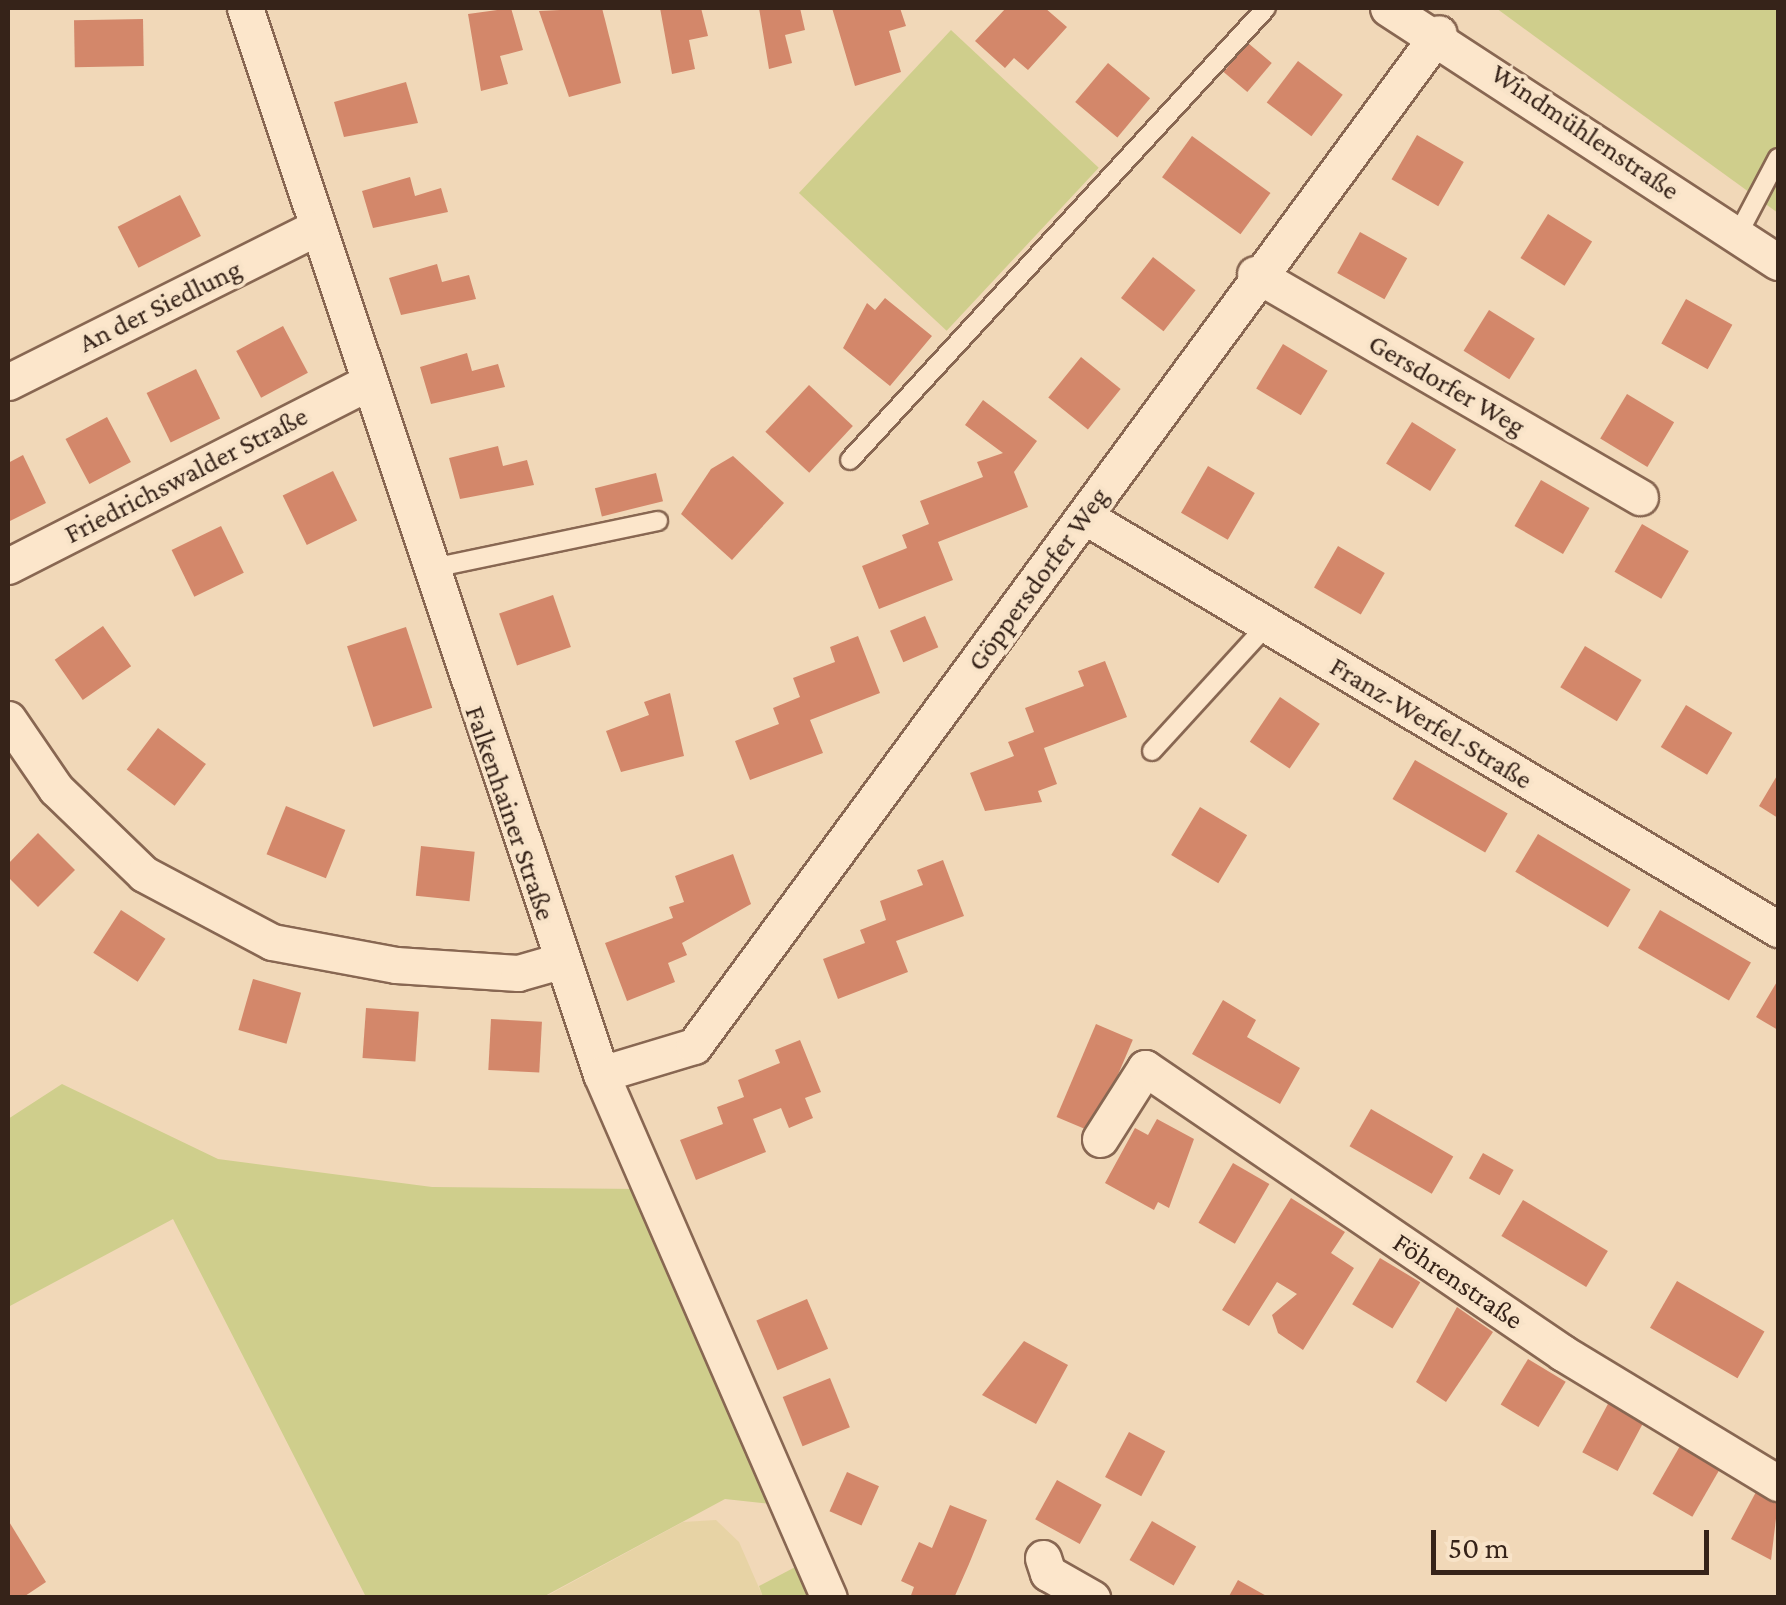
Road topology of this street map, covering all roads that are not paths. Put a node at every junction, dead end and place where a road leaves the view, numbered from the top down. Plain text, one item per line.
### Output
1 (245, 8) edge
2 (1266, 8) edge
3 (1388, 8) edge
4 (1439, 33) junction
5 (1778, 158) edge
6 (312, 230) junction
7 (1737, 236) junction
8 (1778, 262) edge
9 (1255, 274) junction
10 (8, 382) edge
11 (365, 384) junction
12 (850, 460) dead end
13 (1640, 497) dead end
14 (1084, 516) junction
15 (658, 522) dead end
16 (8, 566) edge
17 (428, 569) junction
18 (1267, 625) junction
19 (8, 718) edge
20 (1152, 751) dead end
21 (1778, 929) edge
22 (560, 960) junction
23 (601, 1074) junction
24 (1100, 1138) dead end
25 (1778, 1484) edge
26 (1043, 1558) dead end
27 (829, 1598) edge
28 (1092, 1598) edge

1 - 6 street, Falkenhainer Straße
2 - 12 lane
3 - 4 street, Windmühlenstraße
4 - 7 street, Windmühlenstraße
4 - 9 street, Göppersdorfer Weg
5 - 7 lane
6 - 10 street, An der Siedlung
6 - 11 street, Falkenhainer Straße
7 - 8 street, Windmühlenstraße
9 - 13 street, Gersdorfer Weg
9 - 14 street, Göppersdorfer Weg
11 - 16 street, Friedrichswalder Straße
11 - 17 street, Falkenhainer Straße
14 - 18 street, Franz-Werfel-Straße
14 - 23 street, Göppersdorfer Weg
15 - 17 lane
17 - 22 street, Falkenhainer Straße
18 - 20 lane
18 - 21 street, Franz-Werfel-Straße
19 - 22 street
22 - 23 street, Falkenhainer Straße
23 - 27 street, Falkenhainer Straße
24 - 25 street, Föhrenstraße
26 - 28 street

